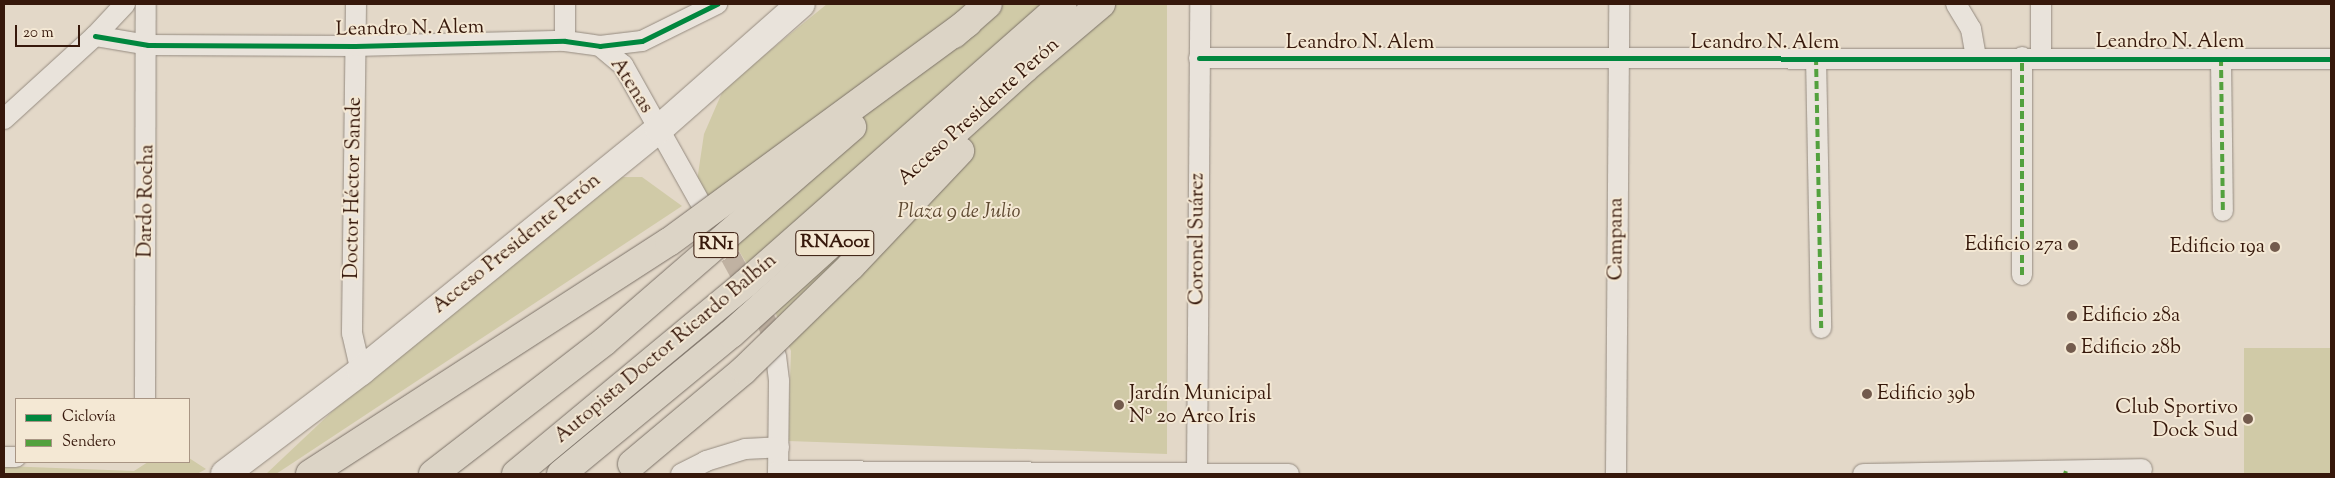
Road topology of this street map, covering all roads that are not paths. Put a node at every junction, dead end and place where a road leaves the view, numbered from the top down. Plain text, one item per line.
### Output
1 (125, 4) edge
2 (146, 4) edge
3 (356, 4) edge
4 (564, 4) edge
5 (717, 4) edge
6 (988, 4) edge
7 (1062, 4) edge
8 (1200, 4) edge
9 (1619, 4) edge
10 (1956, 4) edge
11 (2041, 4) edge
12 (1097, 7) edge
13 (790, 8) edge
14 (968, 22) junction
15 (95, 36) junction
16 (564, 41) junction
17 (148, 45) junction
18 (355, 46) junction
19 (600, 46) junction
20 (1976, 57) junction
21 (2031, 57) junction
22 (1198, 58) junction
23 (1618, 58) junction
24 (1816, 58) junction
25 (2222, 58) junction
26 (2331, 59) edge
27 (4, 119) edge
28 (659, 129) junction
29 (700, 202) dead end
30 (2224, 211) dead end
31 (2022, 275) dead end
32 (1821, 328) dead end
33 (776, 356) tunnel mouth
34 (361, 372) junction
35 (145, 398) edge
36 (779, 448) junction
37 (632, 464) dead end
38 (2142, 469) dead end
39 (778, 473) edge
40 (2066, 473) edge
41 (225, 474) edge
42 (310, 474) edge
43 (433, 474) edge
44 (516, 474) edge
45 (561, 474) edge
46 (681, 474) edge
47 (988, 474) edge
48 (1197, 474) edge
49 (1289, 474) edge
50 (1616, 474) edge
51 (1863, 474) edge

1 - 15 street
2 - 17 street, Dardo Rocha
3 - 18 street, Doctor Héctor Sande
4 - 16 street
5 - 19 street, Leandro N. Alem
6 - 14 highway, RN1, bridge
7 - 44 highway, Autopista Doctor Ricardo Balbín / RN1, bridge
8 - 22 street, Coronel Suárez
9 - 23 street, Campana
10 - 20 street
11 - 21 street
12 - 37 highway, bridge
12 - 45 highway, Acceso Presidente Perón / RNA001, bridge
13 - 28 main road, Acceso Presidente Perón
14 - 42 highway, bridge
14 - 43 highway, RN1, bridge
15 - 17 street, Leandro N. Alem
15 - 27 street
16 - 18 street, Leandro N. Alem
16 - 19 street, Leandro N. Alem
17 - 18 street, Leandro N. Alem
17 - 35 street, Dardo Rocha
18 - 34 street, Doctor Héctor Sande
19 - 28 street, Atenas
20 - 21 street, Leandro N. Alem
20 - 24 street, Leandro N. Alem
21 - 25 street, Leandro N. Alem
21 - 31 street
22 - 23 street, Leandro N. Alem
22 - 48 street, Coronel Suárez
23 - 24 street, Leandro N. Alem
23 - 50 street, Campana
24 - 32 street
25 - 26 street, Leandro N. Alem
25 - 30 street
28 - 29 street, Atenas
28 - 34 main road, Acceso Presidente Perón
33 - 36 street
34 - 41 main road, Acceso Presidente Perón
36 - 39 street
36 - 46 street
38 - 40 street
39 - 47 street
40 - 51 street
47 - 48 street
48 - 49 street

